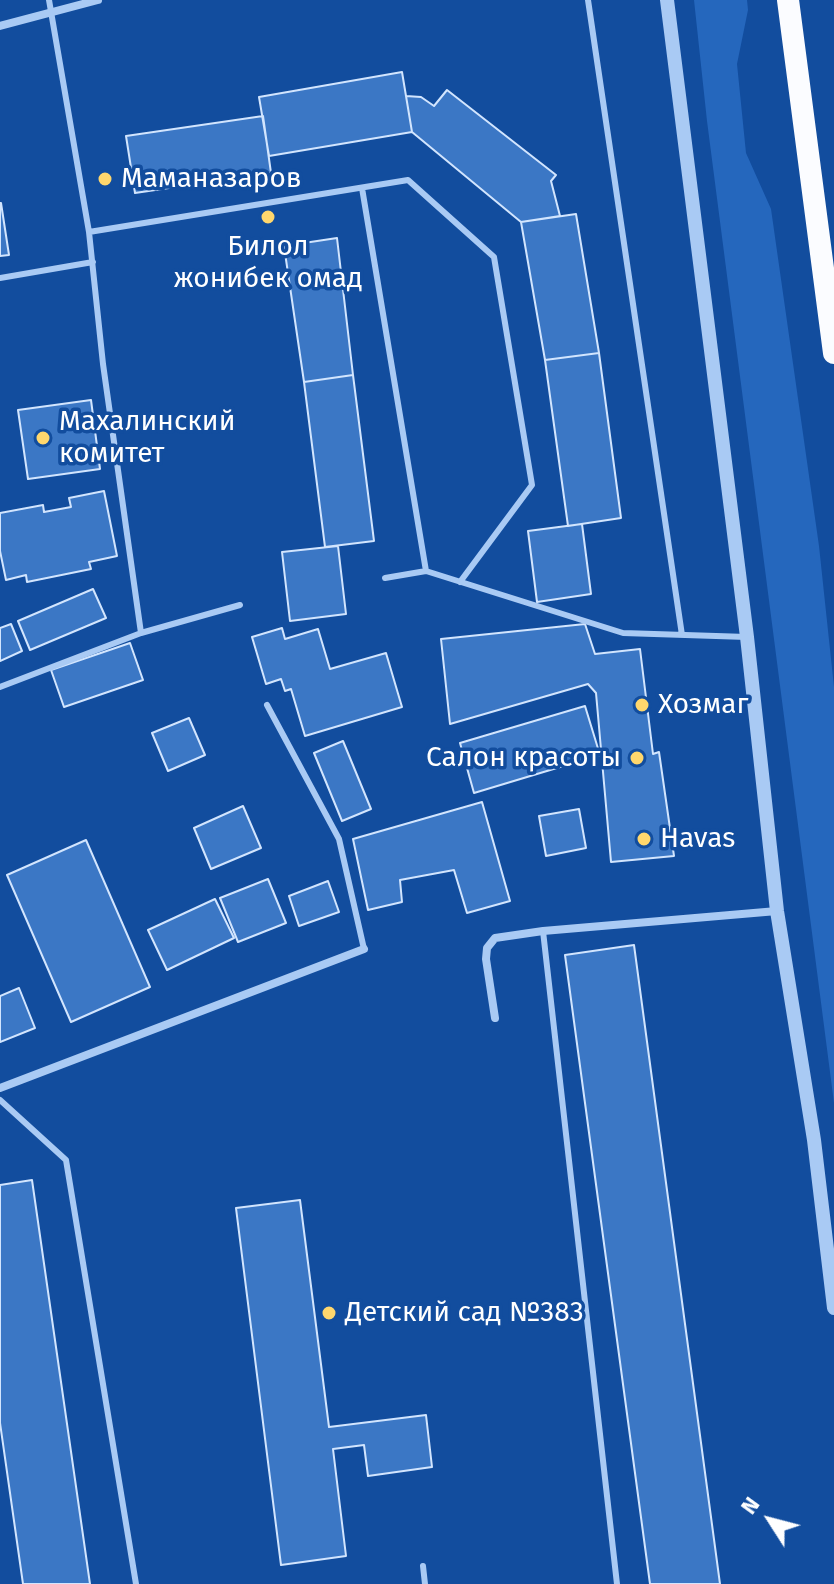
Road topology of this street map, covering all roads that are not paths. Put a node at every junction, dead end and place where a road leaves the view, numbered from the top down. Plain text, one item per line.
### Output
1 (49, 0) edge
2 (98, 0) edge
3 (588, 0) edge
4 (667, 0) edge
5 (788, 0) edge
6 (51, 12) junction
7 (0, 26) edge
8 (362, 188) junction
9 (89, 232) junction
10 (93, 262) junction
11 (0, 278) edge
12 (834, 353) edge
13 (426, 571) junction
14 (385, 578) dead end
15 (460, 582) junction
16 (240, 605) dead end
17 (141, 633) junction
18 (682, 635) junction
19 (747, 637) junction
20 (0, 687) edge
21 (267, 705) dead end
22 (777, 911) junction
23 (543, 931) junction
24 (364, 949) joint
25 (495, 1018) dead end
26 (0, 1088) edge
27 (0, 1100) edge
28 (834, 1308) edge
29 (423, 1566) dead end
30 (136, 1584) edge
31 (425, 1584) edge
32 (617, 1584) edge

1 - 6 lane
2 - 6 street
3 - 18 lane
4 - 19 street
5 - 12 highway
6 - 7 street
6 - 9 lane
8 - 9 lane
8 - 13 lane
8 - 15 lane
9 - 10 lane
10 - 11 lane
10 - 17 lane
13 - 14 lane
13 - 15 lane
15 - 18 lane
16 - 17 lane
17 - 20 lane
18 - 19 lane
19 - 22 street
21 - 24 lane
22 - 23 street
22 - 28 street
23 - 25 street
23 - 32 lane
24 - 26 street
27 - 30 lane
29 - 31 lane

